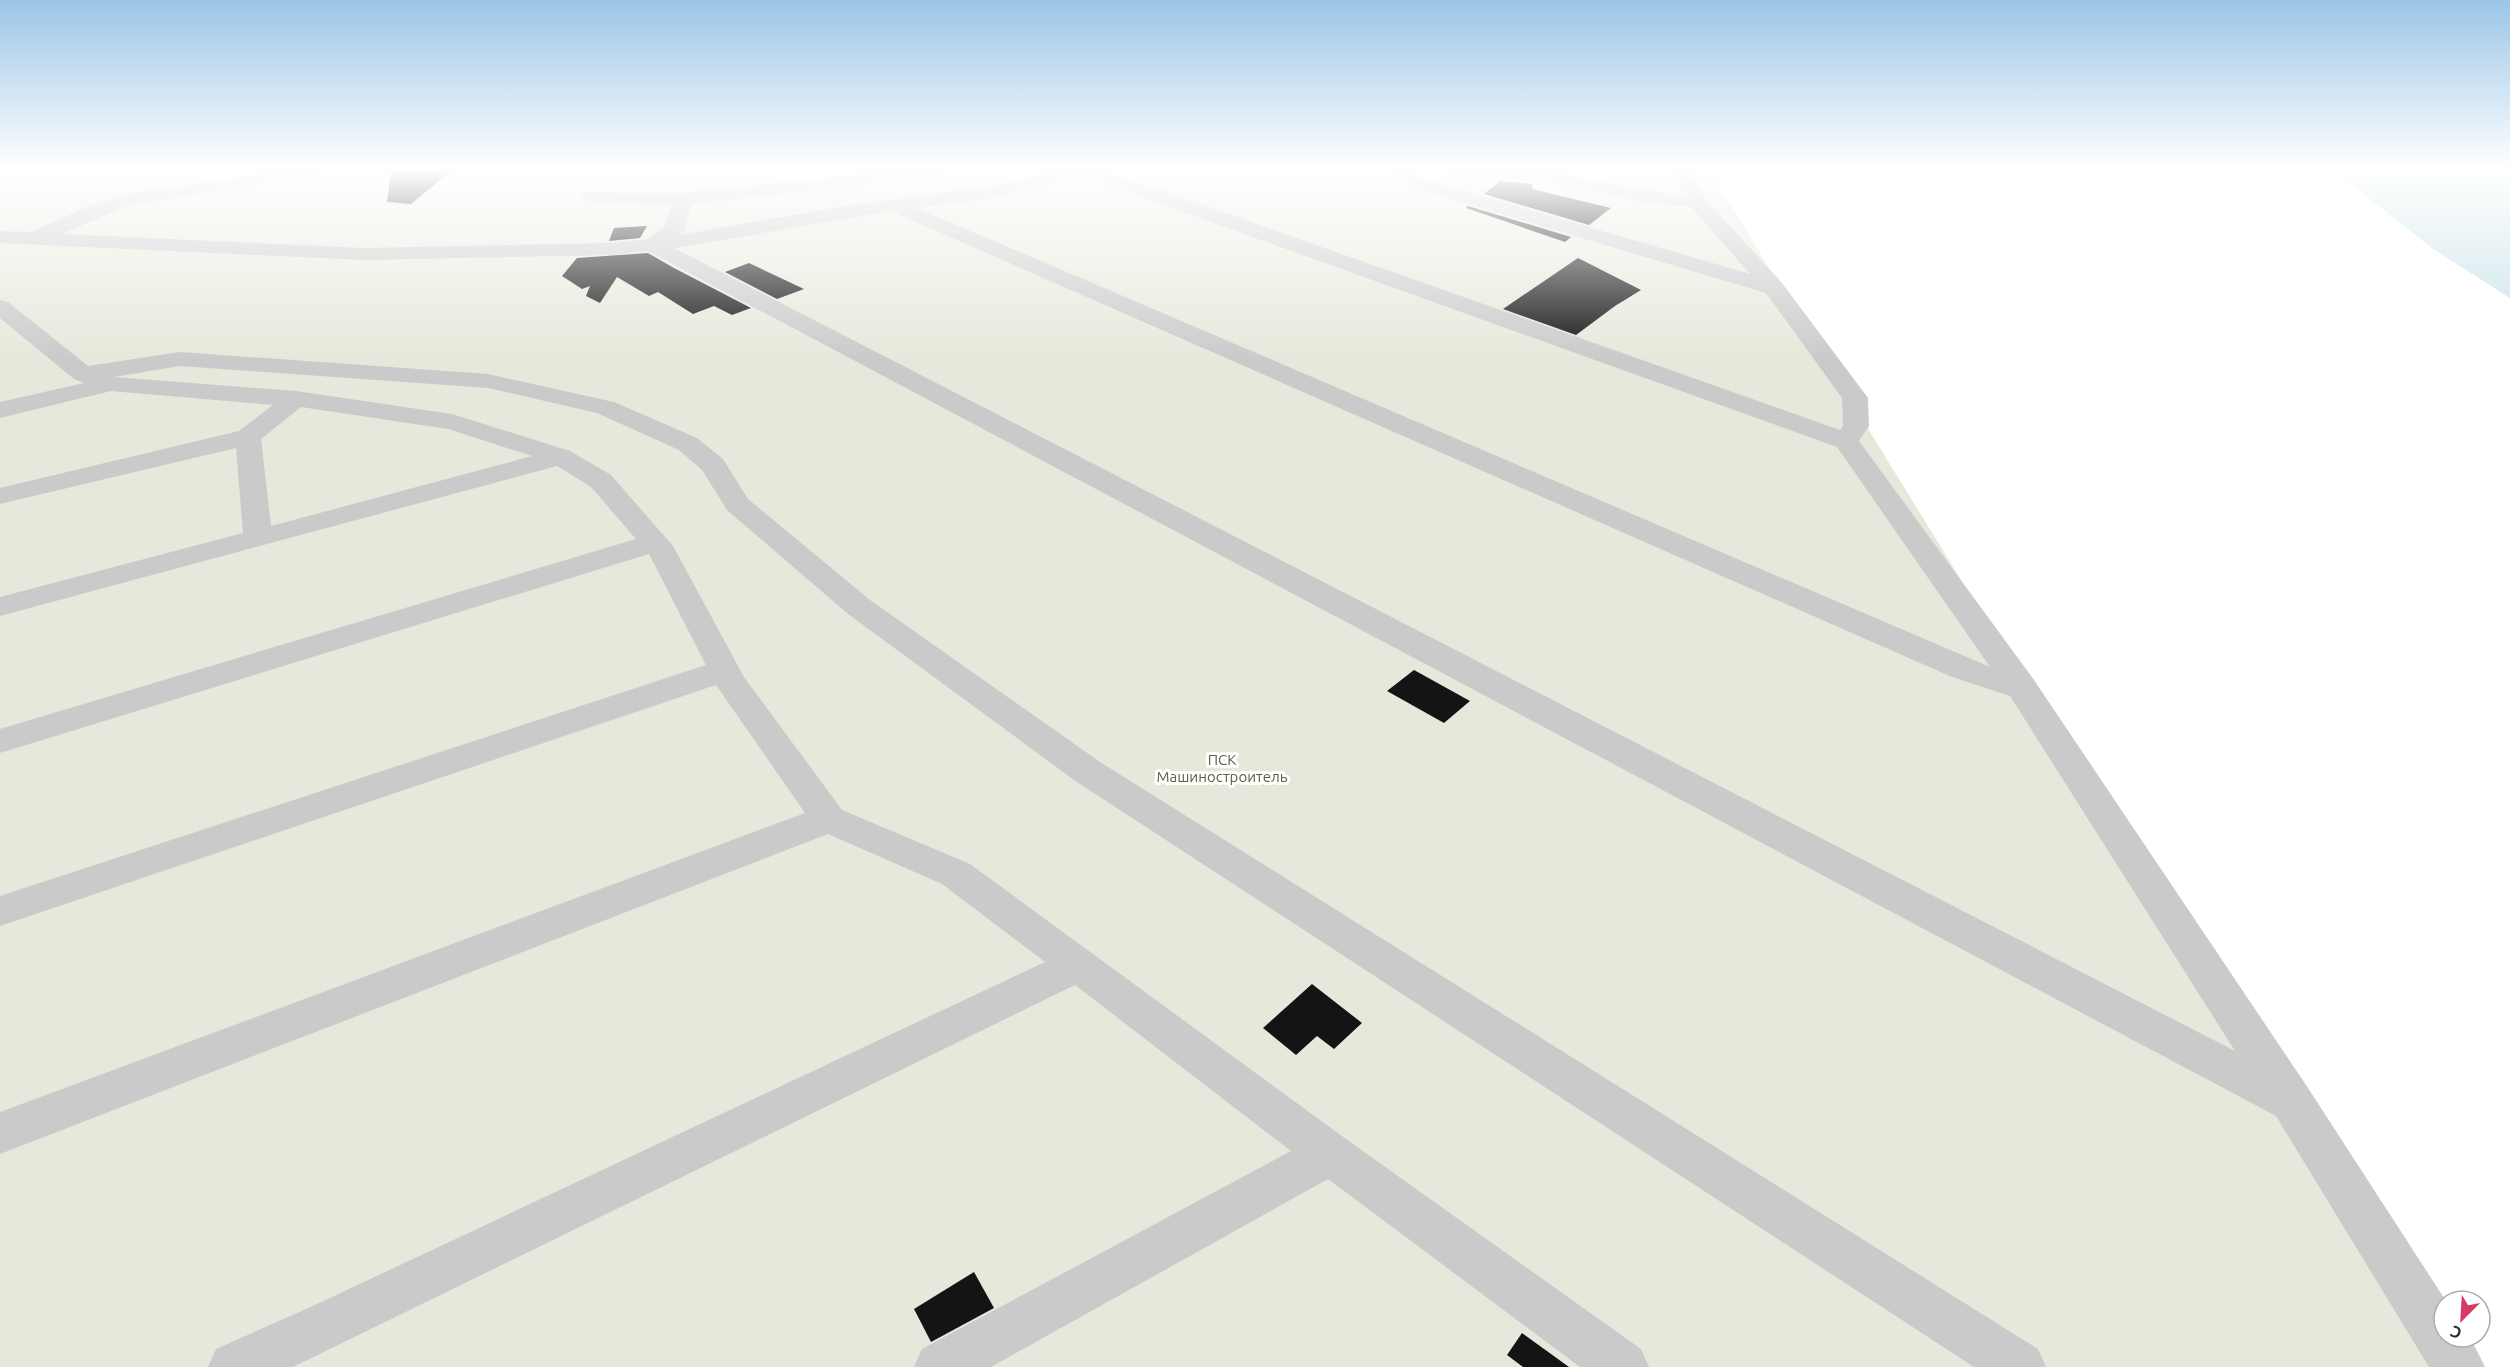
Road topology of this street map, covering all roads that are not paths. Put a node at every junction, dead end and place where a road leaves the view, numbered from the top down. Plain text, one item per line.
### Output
1 (45, 234) edge
2 (668, 234) edge
3 (720, 234) edge
4 (959, 234) edge
5 (1264, 234) edge
6 (1590, 234) edge
7 (1726, 234) edge
8 (0, 237) edge
9 (34, 239) junction
10 (652, 245) junction
11 (1774, 288) junction
12 (0, 307) edge
13 (31, 331) junction
14 (0, 338) edge
15 (97, 379) junction
16 (296, 399) junction
17 (0, 410) edge
18 (248, 437) junction
19 (1846, 441) junction
20 (561, 457) junction
21 (0, 496) edge
22 (258, 538) junction
23 (655, 543) junction
24 (0, 606) edge
25 (725, 670) junction
26 (2022, 688) junction
27 (0, 741) edge
28 (829, 819) junction
29 (0, 911) edge
30 (1078, 965) junction
31 (2292, 1102) junction
32 (0, 1133) edge
33 (1330, 1154) junction
34 (234, 1367) edge
35 (940, 1367) edge
36 (1623, 1367) edge
37 (2020, 1367) edge
38 (2459, 1367) edge

1 - 9 street
2 - 10 street
3 - 10 street
4 - 26 street
5 - 19 street
6 - 11 street
7 - 11 street
8 - 9 street
9 - 10 street
10 - 31 street
11 - 19 street
12 - 13 street
13 - 14 street
13 - 15 street
15 - 16 street
15 - 17 street
15 - 37 street
16 - 18 street
16 - 20 street
18 - 21 street
18 - 22 street
19 - 26 street
20 - 22 street
20 - 23 street
22 - 24 street
23 - 25 street
23 - 27 street
25 - 28 street
25 - 29 street
26 - 31 street
28 - 30 street
28 - 32 street
30 - 33 street
30 - 34 street
31 - 38 street
33 - 35 street
33 - 36 street

